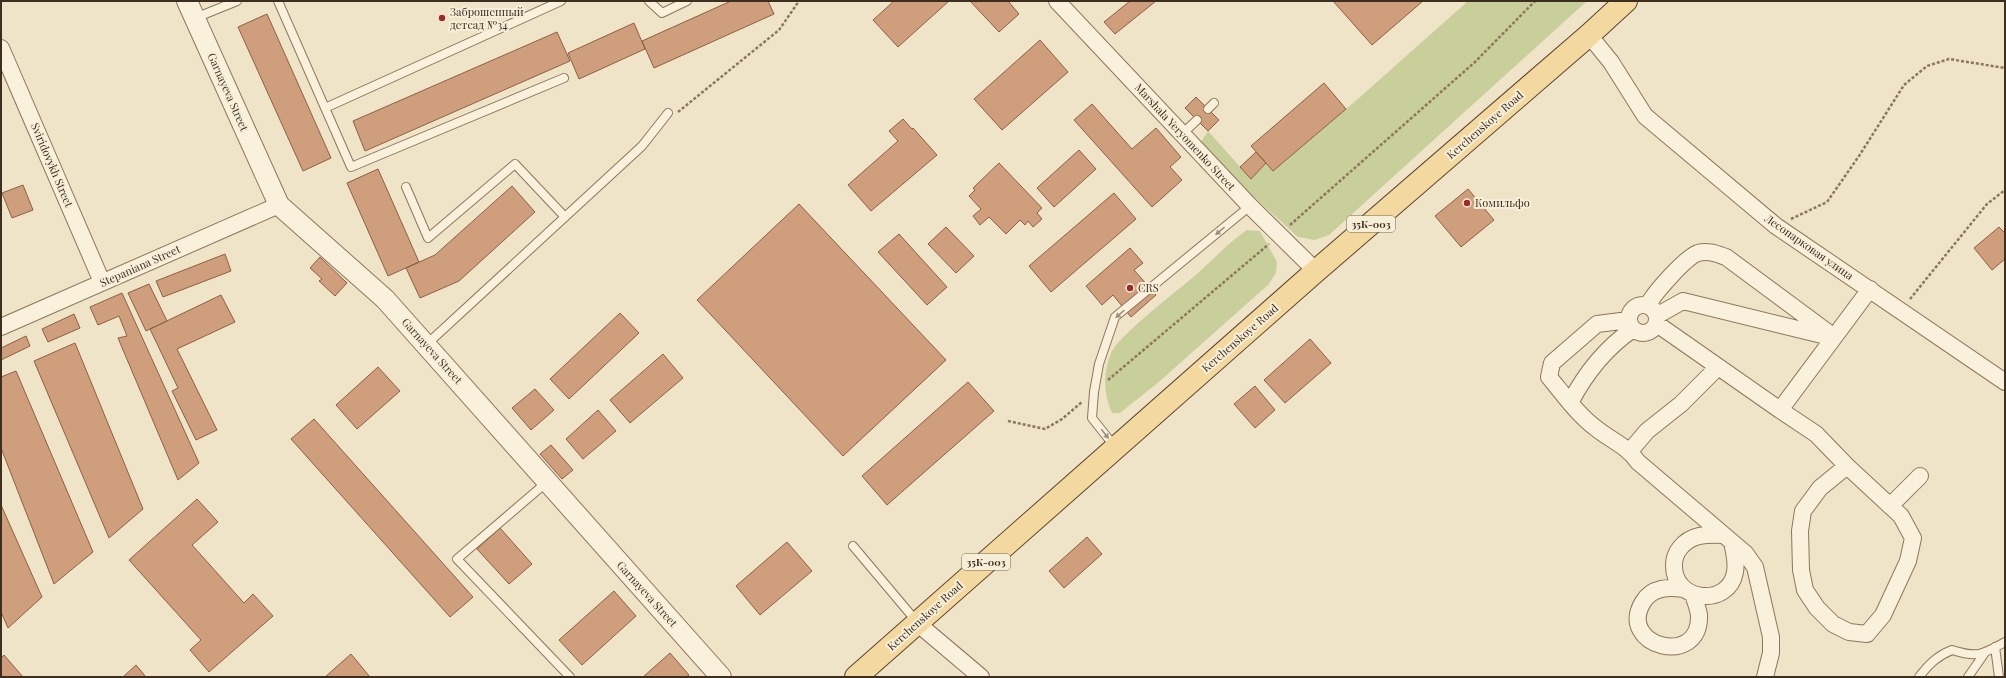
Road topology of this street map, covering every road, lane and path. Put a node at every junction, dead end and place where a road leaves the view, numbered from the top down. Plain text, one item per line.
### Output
1 (237, 1) edge
2 (278, 1) edge
3 (561, 1) edge
4 (649, 1) edge
5 (687, 1) edge
6 (799, 1) edge
7 (1057, 1) edge
8 (1626, 1) edge
9 (191, 10) edge
10 (1589, 35) junction
11 (1, 48) edge
12 (2005, 68) edge
13 (564, 78) dead end
14 (325, 108) junction
15 (679, 111) dead end
16 (668, 113) dead end
17 (1197, 120) dead end
18 (1182, 134) junction
19 (406, 187) dead end
20 (2005, 190) edge
21 (279, 205) junction
22 (1250, 206) junction
23 (564, 217) junction
24 (1776, 226) junction
25 (1316, 271) junction
26 (102, 282) junction
27 (1870, 289) junction
28 (1901, 310) junction
29 (1654, 315) junction
30 (1631, 324) junction
31 (1, 327) edge
32 (1834, 337) junction
33 (426, 345) junction
34 (1718, 367) junction
35 (2005, 382) edge
36 (1570, 403) junction
37 (1780, 410) junction
38 (1116, 447) junction
39 (1630, 450) junction
40 (1847, 466) junction
41 (1920, 476) dead end
42 (547, 482) junction
43 (1890, 506) junction
44 (1728, 539) junction
45 (853, 546) dead end
46 (917, 623) junction
47 (2005, 642) edge
48 (1996, 647) junction
49 (1984, 654) junction
50 (570, 677) edge
51 (721, 677) edge
52 (856, 677) edge
53 (981, 677) edge
54 (1765, 677) edge
55 (1919, 677) edge
56 (1968, 677) edge
57 (1999, 677) edge

1 - 9 lane
2 - 14 lane
3 - 14 lane
4 - 5 lane
6 - 15 path
7 - 18 street, Marshala Yeryomenko Street
8 - 10 main road, Kerchenskoye Road / 35К-003
9 - 21 street, Garnayeva Street
10 - 24 street, Лесопарковая улица
10 - 25 main road, Kerchenskoye Road / 35К-003
11 - 26 street, Sviridovykh Street
12 - 24 path
13 - 14 lane
16 - 23 lane
17 - 18 lane
18 - 22 street, Marshala Yeryomenko Street
19 - 23 lane
20 - 28 path
21 - 26 street, Stepaniana Street
21 - 33 street, Garnayeva Street
22 - 25 street, Marshala Yeryomenko Street
22 -> 38 lane
23 - 33 lane
24 - 27 street, Лесопарковая улица
25 - 38 main road, Kerchenskoye Road / 35К-003
26 - 31 street, Stepaniana Street
27 - 28 street, Лесопарковая улица
27 - 32 street
28 - 35 street, Лесопарковая улица
29 - 30 street
29 - 30 street
29 - 32 street
29 - 32 street
29 - 34 street
30 - 36 street
30 - 36 street
32 - 37 street
33 - 42 street, Garnayeva Street
34 - 37 street
34 - 39 street
36 - 39 street
37 - 40 street
38 - 46 main road, Kerchenskoye Road / 35К-003
39 - 44 street
40 - 43 street
40 - 43 street
41 - 43 street
42 - 50 lane
42 - 51 street, Garnayeva Street
44 - 44 street
44 - 54 street
45 - 46 lane
46 - 52 main road, Kerchenskoye Road / 35К-003
46 - 53 street
47 - 48 lane
48 - 49 lane
48 - 57 lane
49 - 55 lane
49 - 56 lane

